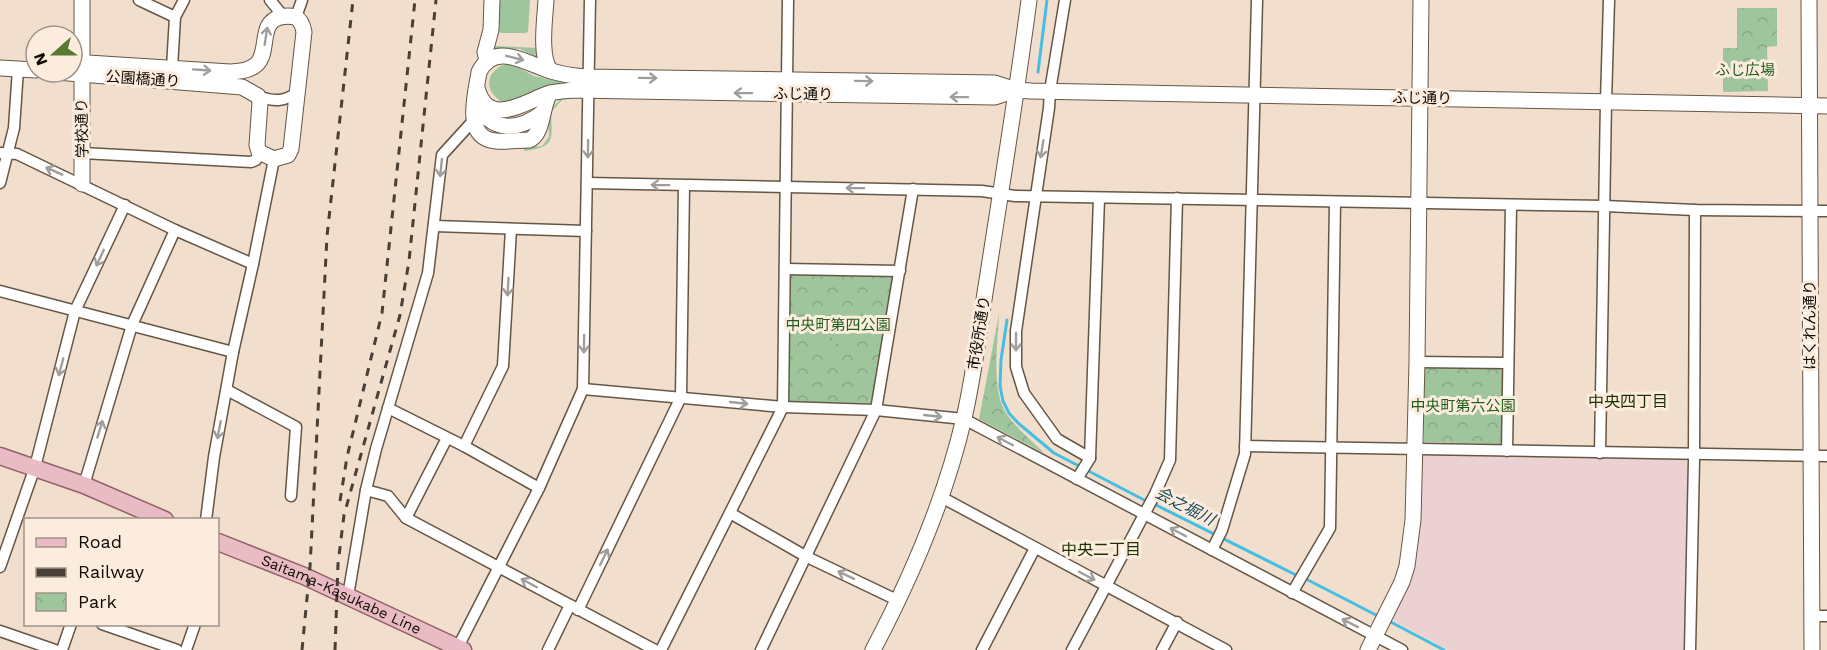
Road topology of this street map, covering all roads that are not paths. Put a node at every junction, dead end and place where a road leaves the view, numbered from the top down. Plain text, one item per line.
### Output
1 (82, 0) edge
2 (139, 0) edge
3 (184, 0) edge
4 (270, 0) edge
5 (302, 0) edge
6 (492, 0) edge
7 (546, 0) edge
8 (590, 0) edge
9 (788, 0) edge
10 (1029, 0) edge
11 (1065, 0) edge
12 (1257, 0) edge
13 (1421, 0) edge
14 (1609, 0) edge
15 (1809, 0) edge
16 (175, 17) junction
17 (290, 17) junction
18 (81, 24) edge
19 (0, 58) edge
20 (24, 59) edge
21 (487, 61) junction
22 (84, 66) edge
23 (84, 66) edge
24 (0, 68) edge
25 (172, 68) junction
26 (18, 69) junction
27 (24, 69) edge
28 (551, 71) junction
29 (230, 78) junction
30 (79, 84) edge
31 (589, 84) junction
32 (787, 87) junction
33 (1020, 91) junction
34 (1047, 91) junction
35 (298, 92) junction
36 (550, 93) junction
37 (476, 95) junction
38 (1255, 95) junction
39 (258, 96) junction
40 (1420, 98) junction
41 (1606, 101) junction
42 (1809, 106) junction
43 (1827, 106) edge
44 (542, 113) junction
45 (473, 121) junction
46 (259, 152) junction
47 (4, 153) edge
48 (82, 153) junction
49 (274, 159) junction
50 (0, 183) edge
51 (587, 183) junction
52 (82, 184) junction
53 (684, 186) junction
54 (786, 187) junction
55 (914, 189) junction
56 (1008, 195) junction
57 (1032, 196) junction
58 (1099, 198) junction
59 (1177, 198) junction
60 (1253, 201) junction
61 (1335, 202) junction
62 (1418, 203) junction
63 (125, 205) junction
64 (1511, 206) junction
65 (1605, 206) junction
66 (1695, 210) junction
67 (1810, 211) junction
68 (1827, 211) edge
69 (435, 226) junction
70 (511, 229) junction
71 (175, 230) junction
72 (586, 231) junction
73 (253, 264) junction
74 (785, 269) junction
75 (900, 271) junction
76 (0, 291) edge
77 (75, 311) junction
78 (132, 325) junction
79 (233, 352) junction
80 (1418, 362) junction
81 (1508, 363) junction
82 (583, 389) junction
83 (227, 390) junction
84 (681, 397) junction
85 (783, 407) junction
86 (388, 408) junction
87 (876, 410) junction
88 (964, 419) junction
89 (447, 438) junction
90 (464, 446) junction
91 (1245, 446) junction
92 (1332, 448) junction
93 (1415, 450) junction
94 (1507, 451) junction
95 (1600, 453) junction
96 (1694, 453) junction
97 (0, 456) edge
98 (1810, 456) junction
99 (1827, 456) edge
100 (1088, 460) junction
101 (35, 467) junction
102 (1078, 478) junction
103 (84, 485) junction
104 (539, 488) junction
105 (366, 490) junction
106 (291, 496) dead end
107 (941, 497) junction
108 (1145, 512) junction
109 (730, 513) junction
110 (163, 518) edge
111 (207, 518) edge
112 (405, 518) junction
113 (219, 542) edge
114 (1035, 548) junction
115 (1213, 548) junction
116 (3, 553) edge
117 (807, 556) junction
118 (0, 567) edge
119 (498, 567) junction
120 (1106, 586) junction
121 (1294, 590) junction
122 (348, 596) junction
123 (899, 601) junction
124 (574, 607) junction
125 (1819, 616) edge
126 (1177, 622) junction
127 (70, 626) edge
128 (108, 626) edge
129 (194, 626) edge
130 (0, 631) edge
131 (1377, 632) junction
132 (459, 649) edge
133 (55, 650) edge
134 (62, 650) edge
135 (177, 650) edge
136 (186, 650) edge
137 (548, 650) edge
138 (655, 650) edge
139 (661, 650) edge
140 (761, 650) edge
141 (873, 650) edge
142 (982, 650) edge
143 (1072, 650) edge
144 (1162, 650) edge
145 (1226, 650) edge
146 (1368, 650) edge
147 (1402, 650) edge
148 (1690, 650) edge
149 (1812, 650) edge

1 - 18 street, 学校通り
2 - 16 street
3 - 16 street
4 - 17 street
5 - 17 street
6 - 21 street
7 - 28 street
8 - 31 street
9 - 32 street
10 - 33 street, 市役所通り
11 - 34 street
12 - 38 street
13 - 40 street
14 - 41 street
15 - 42 street, はくれん通り
16 - 25 street
29 -> 17 street
17 - 35 street
19 - 20 street
21 -> 28 street
21 - 37 street
22 - 25 street, 公園橋通り
23 - 29 street, 公園橋通り
24 - 26 street
25 -> 29 street, 公園橋通り
26 - 27 street
26 - 47 street
28 - 31 street
29 - 39 street
30 - 48 street, 学校通り
31 - 32 street, ふじ通り
31 - 36 street
31 -> 51 street
32 - 33 street, ふじ通り
32 - 54 street
33 - 34 street, ふじ通り
33 - 56 street, 市役所通り
34 - 38 street, ふじ通り
34 -> 57 street
35 - 39 street
35 - 49 street
36 - 37 street
36 - 44 street
37 - 44 street
37 - 45 street
38 - 40 street, ふじ通り
38 - 60 street
39 - 46 street
40 - 41 street, ふじ通り
40 - 62 street
41 - 42 street, ふじ通り
41 - 65 street
42 - 43 street, ふじ通り
42 - 67 street, はくれん通り
44 - 45 street
45 -> 69 street
46 - 48 street
46 - 49 street
47 - 50 street
52 -> 47 street
48 - 52 street, 学校通り
49 - 73 street
53 -> 51 street
51 - 72 street
52 - 63 street
53 - 54 street
53 - 84 street
55 -> 54 street
54 - 74 street
55 - 56 street
55 - 75 street
56 - 57 street
56 - 88 street, 市役所通り
57 - 58 street
57 -> 100 street
58 - 59 street
58 - 100 street
59 - 60 street
59 - 108 street
60 - 61 street
60 - 91 street
61 - 62 street
61 - 92 street
62 - 64 street
62 - 80 street
63 - 71 street
63 -> 77 street
64 - 65 street
64 - 81 street
65 - 66 street
65 - 95 street
66 - 67 street
66 - 96 street
67 - 68 street
67 - 98 street, はくれん通り
69 - 70 street
69 - 86 street
70 - 72 street
70 -> 90 street
71 - 73 street
71 - 78 street
72 -> 82 street
73 - 79 street
74 - 75 street
74 - 85 street
75 - 87 street
76 - 77 street
77 - 78 street
77 -> 101 street
78 - 79 street
103 -> 78 street
79 - 83 street
80 - 81 street
80 - 93 street
81 - 94 street
82 - 84 street
82 - 104 street
83 - 106 street
83 -> 111 street
84 -> 85 street
124 -> 84 street
85 - 87 street
85 - 109 street
86 - 89 street
86 - 105 street
87 -> 88 street
87 - 117 street
102 -> 88 street
88 - 107 street, 市役所通り
89 - 90 street
89 - 112 street
90 - 104 street
91 - 92 street
91 - 115 street
92 - 93 street
92 - 121 street
93 - 94 street
93 - 131 street
94 - 95 street
95 - 96 street
96 - 98 street
96 - 148 street
97 - 101 main road
98 - 99 street
98 - 125 street, はくれん通り
100 - 102 street
101 - 103 main road
101 - 116 street
102 - 108 street
103 - 110 main road
104 - 119 street
105 - 112 street
105 - 122 street
107 - 114 street
107 - 123 street, 市役所通り
115 -> 108 street
108 - 120 street
109 - 117 street
109 - 139 street
112 - 119 street
113 - 122 main road, Saitama-Kasukabe Line
114 -> 120 street
114 - 142 street
115 - 121 street
116 - 118 street
123 -> 117 street
117 - 140 street
124 -> 119 street
119 - 132 street
120 - 126 street
120 - 143 street
131 -> 121 street
122 - 132 main road, Saitama-Kasukabe Line
123 - 141 street, 市役所通り
124 - 137 street
124 - 138 street
125 - 149 street, はくれん通り
126 - 144 street
126 - 145 street
127 - 134 street
128 - 135 street
129 - 136 street
130 - 133 street
131 - 146 street
131 - 147 street

